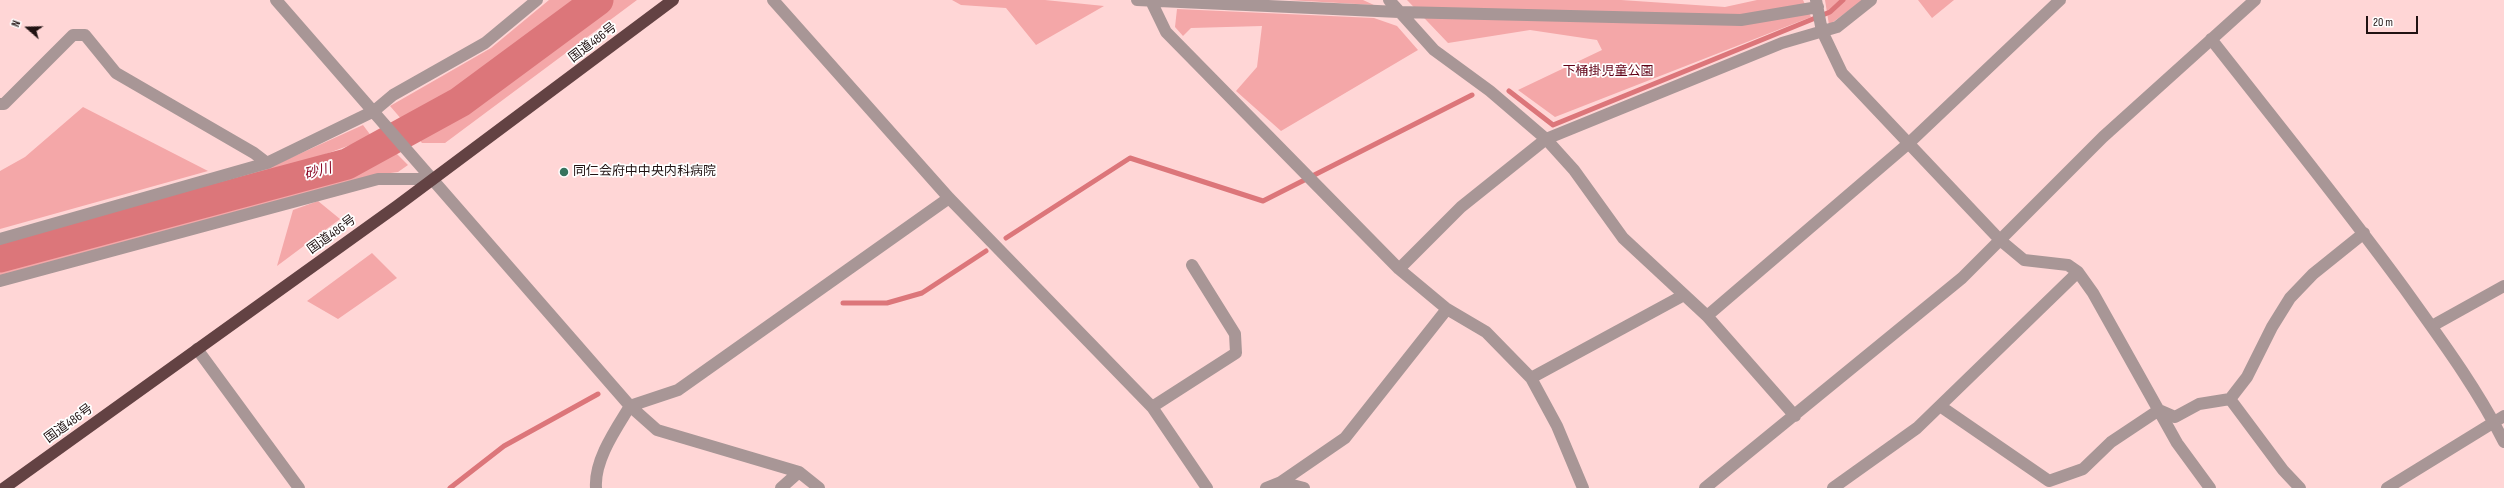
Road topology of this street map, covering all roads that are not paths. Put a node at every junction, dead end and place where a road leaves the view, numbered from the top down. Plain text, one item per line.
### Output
1 (276, 0) edge
2 (537, 0) edge
3 (673, 0) edge
4 (773, 0) edge
5 (1137, 0) edge
6 (1388, 0) edge
7 (1871, 0) edge
8 (2060, 0) edge
9 (2255, 0) edge
10 (1151, 1) junction
11 (1817, 4) edge
12 (1399, 12) junction
13 (1822, 31) junction
14 (2211, 39) junction
15 (0, 104) edge
16 (374, 111) junction
17 (1546, 139) junction
18 (1909, 143) junction
19 (267, 163) junction
20 (432, 179) junction
21 (949, 198) junction
22 (2364, 233) junction
23 (0, 239) edge
24 (2000, 240) junction
25 (1192, 265) dead end
26 (1399, 269) junction
27 (2078, 272) junction
28 (0, 280) edge
29 (2504, 286) edge
30 (1684, 295) junction
31 (1447, 309) junction
32 (1707, 316) junction
33 (2432, 326) junction
34 (197, 349) junction
35 (1531, 378) junction
36 (2230, 399) junction
37 (630, 406) junction
38 (1940, 406) junction
39 (1152, 407) junction
40 (2159, 410) junction
41 (1795, 416) junction
42 (2499, 419) edge
43 (2504, 442) edge
44 (799, 472) junction
45 (1281, 482) junction
46 (4, 488) edge
47 (299, 488) edge
48 (596, 488) edge
49 (781, 488) edge
50 (819, 488) edge
51 (1207, 488) edge
52 (1266, 488) edge
53 (1304, 488) edge
54 (1583, 488) edge
55 (1705, 488) edge
56 (1833, 488) edge
57 (2210, 488) edge
58 (2300, 488) edge
59 (2387, 488) edge

1 - 16 street
2 - 16 street
3 - 20 highway, 国道486号
4 - 21 street
5 - 10 street
6 - 12 street
7 - 13 street
8 - 18 street
9 - 14 street
10 - 12 street
10 - 26 street
11 - 12 street
11 - 13 street
12 - 17 street
13 - 17 street
13 - 18 street
14 - 22 street
14 - 24 street
15 - 19 street
16 - 19 street
16 - 20 street
17 - 26 street
17 - 30 street
18 - 24 street
18 - 32 street
19 - 23 street
20 - 28 street
20 - 34 highway, 国道486号
20 - 37 street
21 - 37 street
21 - 39 street
22 - 33 street
22 - 36 street
24 - 27 street
24 - 41 street
25 - 39 street
26 - 31 street
27 - 38 street
27 - 40 street
29 - 33 street
30 - 32 street
30 - 35 street
31 - 35 street
31 - 45 street
32 - 41 street
33 - 42 street
34 - 46 highway, 国道486号
34 - 47 street
35 - 54 street
36 - 40 street
36 - 58 street
37 - 44 street
37 - 48 street
38 - 40 street
38 - 56 street
39 - 51 street
40 - 57 street
41 - 55 street
42 - 43 street
42 - 59 street
44 - 49 street
44 - 50 street
45 - 52 street
45 - 53 street

